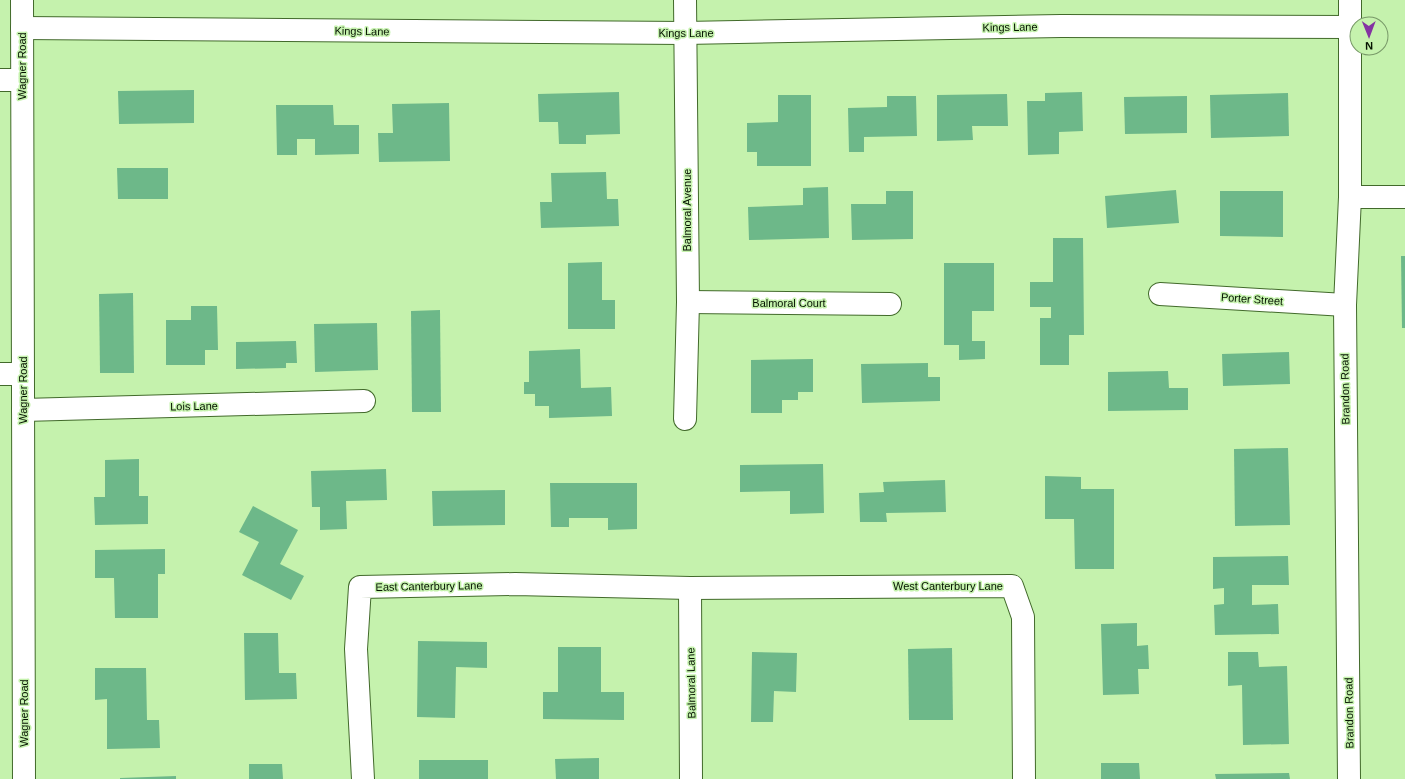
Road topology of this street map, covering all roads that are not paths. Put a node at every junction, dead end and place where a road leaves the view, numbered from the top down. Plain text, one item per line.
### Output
1 (22, 0) edge
2 (685, 0) edge
3 (1350, 0) edge
4 (1350, 16) edge
5 (1349, 27) edge
6 (22, 28) junction
7 (686, 33) junction
8 (1350, 56) edge
9 (0, 80) edge
10 (22, 80) junction
11 (1350, 197) junction
12 (1405, 197) edge
13 (1160, 294) dead end
14 (688, 302) junction
15 (890, 304) dead end
16 (1344, 305) junction
17 (0, 374) edge
18 (23, 374) junction
19 (364, 401) dead end
20 (23, 410) junction
21 (685, 419) dead end
22 (690, 588) junction
23 (24, 779) edge
24 (363, 779) edge
25 (691, 779) edge
26 (1024, 779) edge
27 (1349, 779) edge

1 - 6 street, Wagner Road
2 - 7 street, Balmoral Avenue
3 - 4 street, Brandon Road
5 - 7 street, Kings Lane
6 - 7 street, Kings Lane
6 - 10 street, Wagner Road
7 - 14 street, Balmoral Avenue
8 - 11 street, Brandon Road
9 - 10 street
10 - 18 street, Wagner Road
11 - 12 street
11 - 16 street, Brandon Road
13 - 16 street, Porter Street
14 - 15 street, Balmoral Court
14 - 21 street, Balmoral Avenue
16 - 27 street, Brandon Road
17 - 18 street
18 - 20 street, Wagner Road
19 - 20 street, Lois Lane
20 - 23 street, Wagner Road
22 - 24 street, East Canterbury Lane
22 - 25 street, Balmoral Lane
22 - 26 street, West Canterbury Lane

